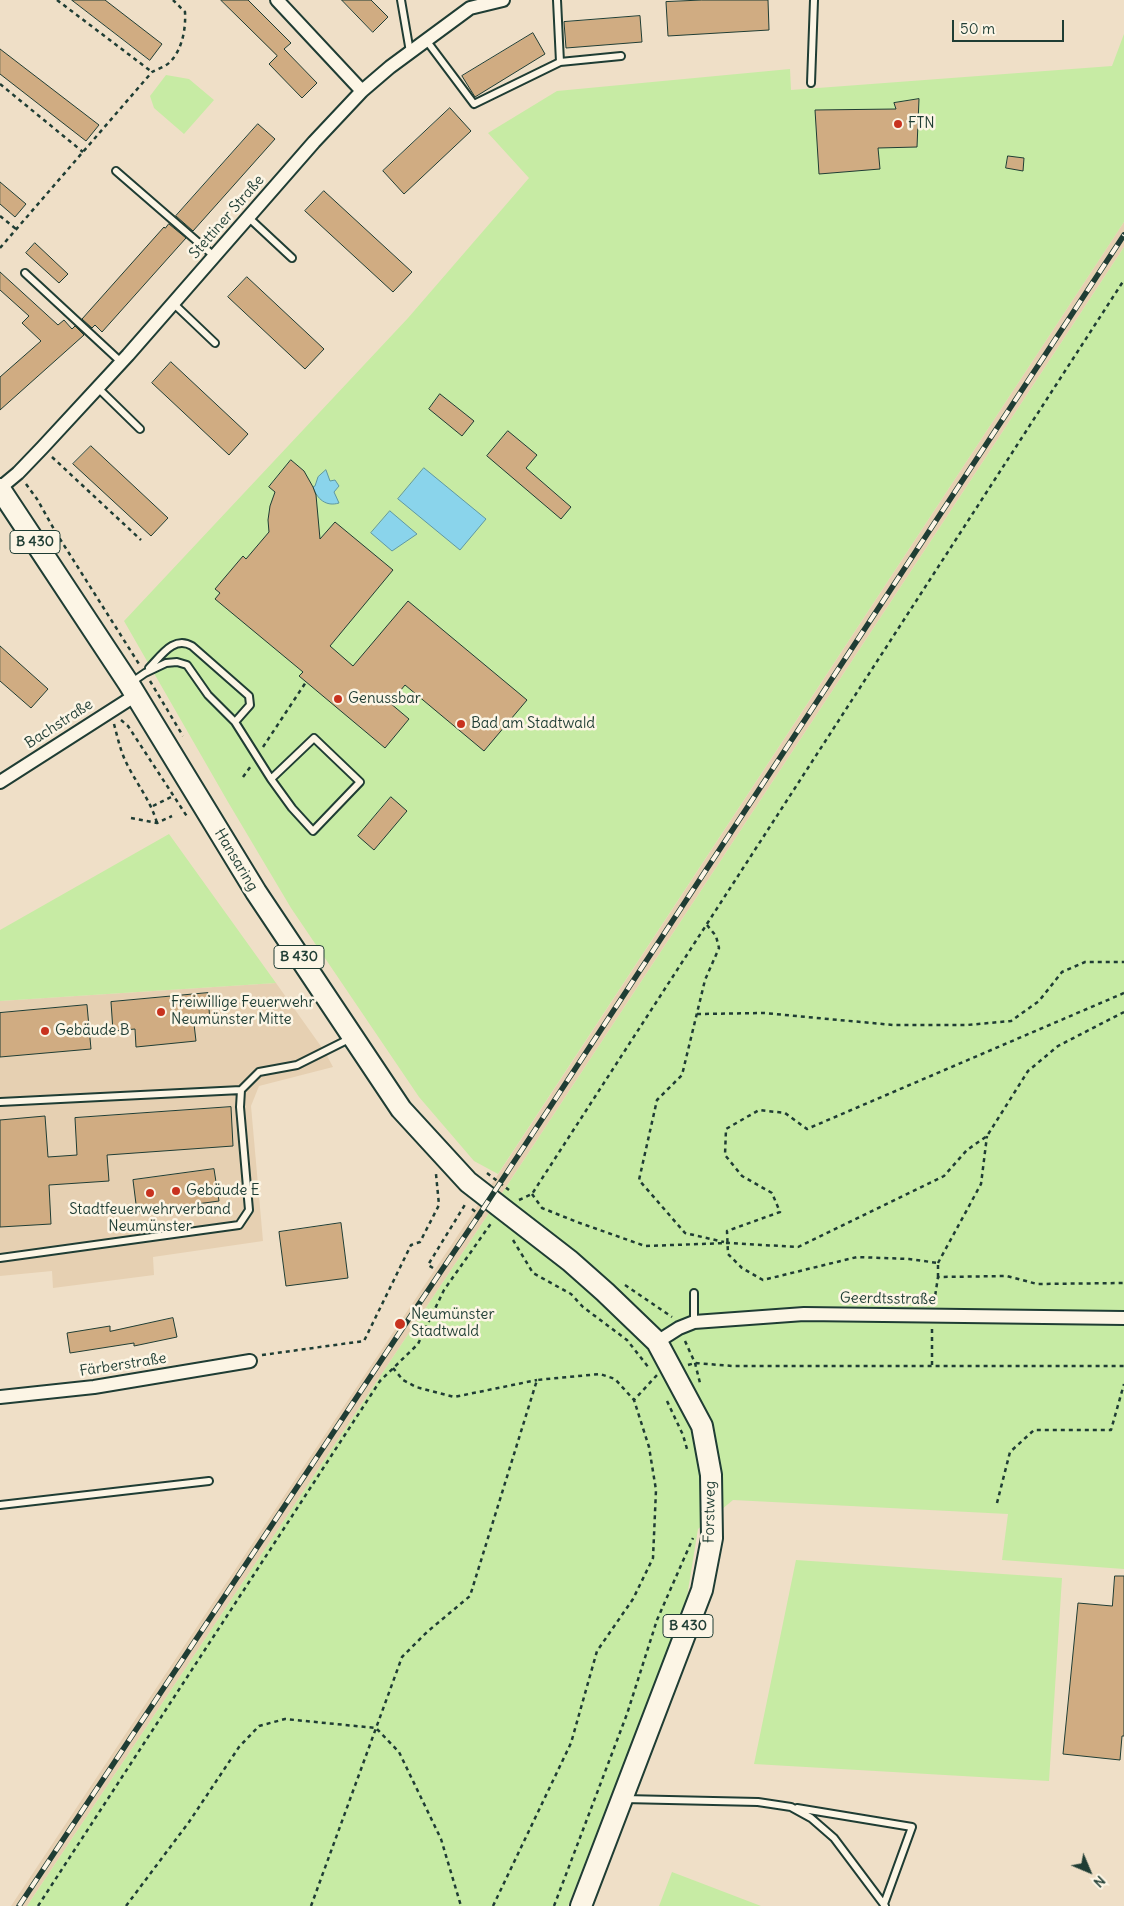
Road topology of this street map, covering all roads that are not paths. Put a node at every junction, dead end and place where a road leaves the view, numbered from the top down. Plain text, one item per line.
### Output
1 (276, 0) edge
2 (401, 0) edge
3 (503, 0) edge
4 (558, 0) edge
5 (814, 0) edge
6 (426, 40) junction
7 (410, 52) junction
8 (621, 56) dead end
9 (560, 62) junction
10 (811, 83) dead end
11 (362, 91) junction
12 (116, 171) dead end
13 (248, 217) junction
14 (214, 256) junction
15 (292, 258) dead end
16 (24, 273) dead end
17 (173, 303) junction
18 (215, 343) dead end
19 (121, 362) junction
20 (98, 388) junction
21 (140, 429) dead end
22 (0, 488) edge
23 (136, 684) junction
24 (236, 722) junction
25 (271, 779) junction
26 (0, 782) edge
27 (353, 1037) junction
28 (241, 1090) junction
29 (0, 1102) edge
30 (497, 1219) joint
31 (0, 1258) edge
32 (694, 1293) dead end
33 (1124, 1318) edge
34 (694, 1322) junction
35 (657, 1342) junction
36 (250, 1361) road end
37 (0, 1397) edge
38 (210, 1481) dead end
39 (0, 1505) edge
40 (623, 1799) junction
41 (791, 1807) junction
42 (884, 1905) edge
43 (581, 1906) edge

1 - 11 street
2 - 7 lane
3 - 6 street, Stettiner Straße
4 - 9 lane
5 - 10 lane
6 - 7 street, Stettiner Straße
6 - 9 lane
7 - 11 street, Stettiner Straße
8 - 9 lane
11 - 13 street, Stettiner Straße
12 - 14 lane
13 - 14 street, Stettiner Straße
13 - 15 lane
14 - 17 street, Stettiner Straße
16 - 19 lane
17 - 18 lane
17 - 19 street, Stettiner Straße
19 - 20 street, Stettiner Straße
20 - 21 lane
20 - 22 street, Stettiner Straße
22 - 23 main road, Hansaring / B 430
23 - 24 lane
23 - 24 lane
23 - 26 street, Bachstraße
23 - 27 main road, Hansaring / B 430
24 - 25 lane
25 - 25 lane
27 - 28 lane
27 - 30 main road, Hansaring / B 430
28 - 29 lane
28 - 31 lane
30 - 35 main road, Forstweg / B 430
32 - 34 lane
33 - 34 street, Geerdtsstraße
34 - 35 street, Geerdtsstraße
35 - 40 main road, Forstweg / B 430
36 - 37 street, Färberstraße
38 - 39 lane
40 - 41 lane
40 - 43 main road, Forstweg / B 430
41 - 42 lane
41 - 42 lane

